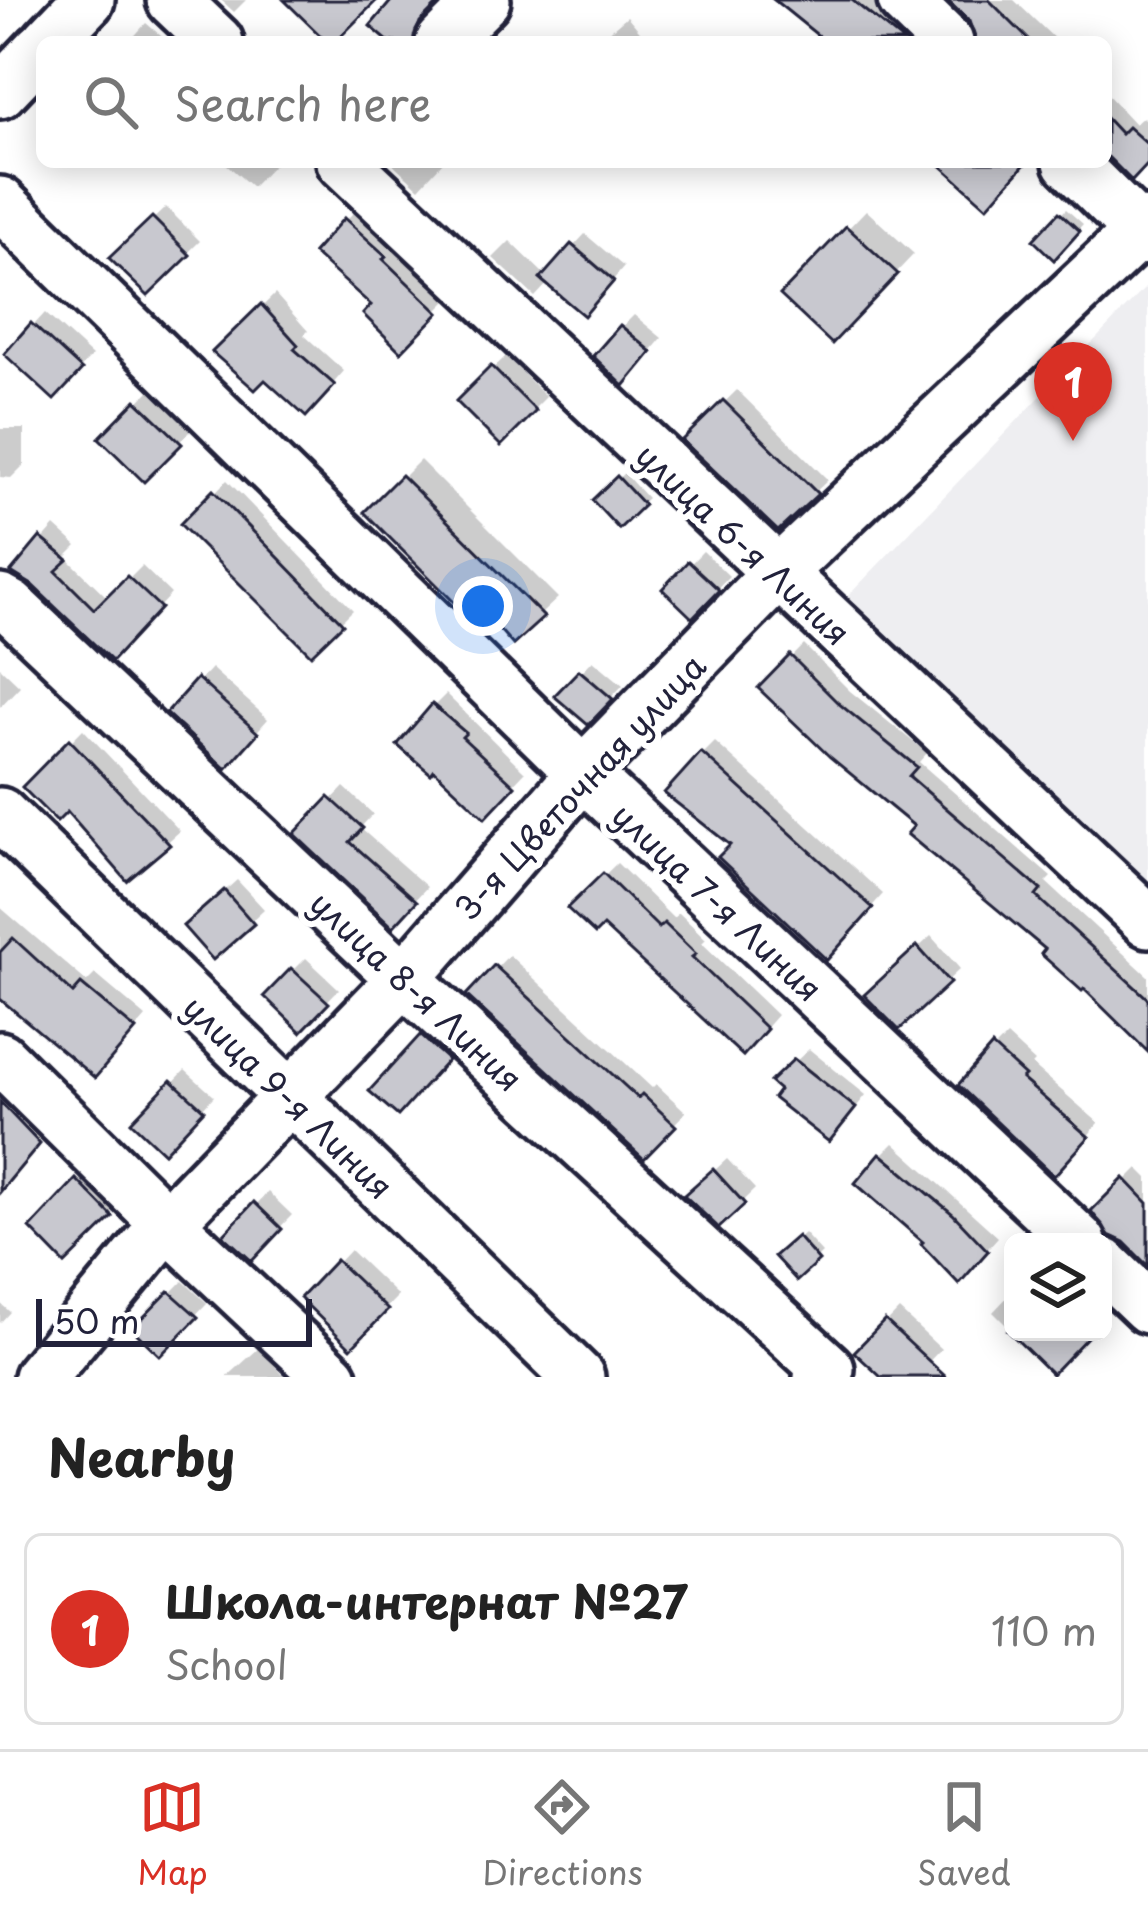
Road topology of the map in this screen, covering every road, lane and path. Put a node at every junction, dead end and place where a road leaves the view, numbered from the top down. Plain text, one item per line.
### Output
1 (88, 0) edge
2 (173, 0) edge
3 (484, 0) edge
4 (904, 0) edge
5 (54, 36) edge
6 (211, 36) edge
7 (448, 36) edge
8 (941, 36) edge
9 (36, 54) edge
10 (0, 92) edge
11 (349, 168) edge
12 (1077, 168) edge
13 (0, 203) edge
14 (1146, 232) edge
15 (777, 574) junction
16 (5, 604) edge
17 (583, 773) junction
18 (0, 814) edge
19 (1148, 921) edge
20 (404, 979) junction
21 (0, 1058) edge
22 (289, 1097) junction
23 (167, 1223) junction
24 (1070, 1233) edge
25 (1112, 1272) edge
26 (1148, 1306) edge
27 (824, 1373) edge
28 (40, 1377) edge
29 (331, 1377) edge
30 (578, 1377) edge

1 - 5 lane
2 - 6 lane
3 - 7 lane
4 - 8 lane
9 - 10 lane
11 - 15 lane, улица 6-я Линия
12 - 14 lane
13 - 17 lane, улица 7-я Линия
14 - 15 lane, 3-я Цветочная улица
15 - 17 lane, 3-я Цветочная улица
15 - 19 lane, улица 6-я Линия
16 - 20 lane, улица 8-я Линия
17 - 20 lane, 3-я Цветочная улица
17 - 24 lane, улица 7-я Линия
18 - 22 lane, улица 9-я Линия
20 - 22 lane, 3-я Цветочная улица
20 - 27 lane, улица 8-я Линия
21 - 23 lane
22 - 23 lane, 3-я Цветочная улица
22 - 30 lane, улица 9-я Линия
23 - 28 lane, 3-я Цветочная улица
23 - 29 lane
25 - 26 lane

